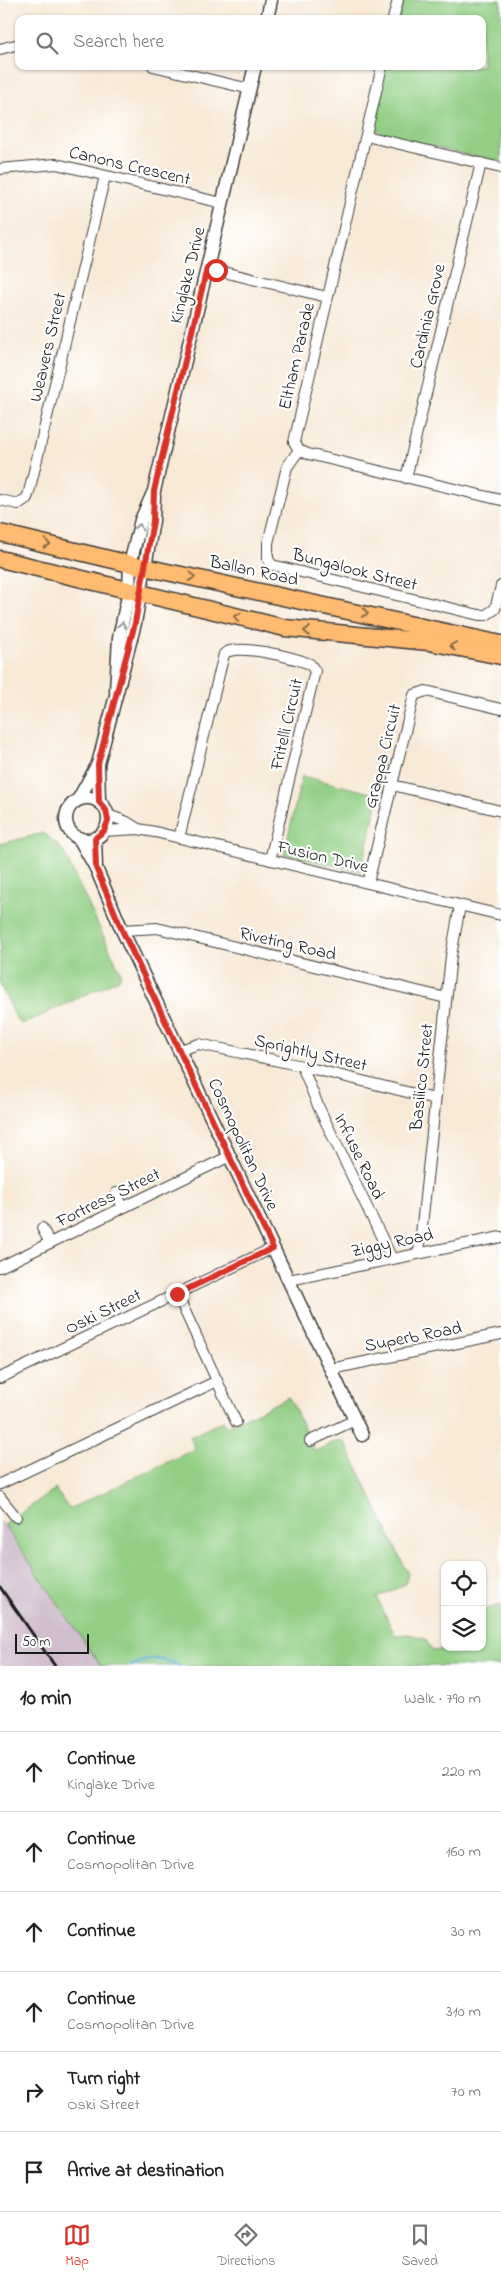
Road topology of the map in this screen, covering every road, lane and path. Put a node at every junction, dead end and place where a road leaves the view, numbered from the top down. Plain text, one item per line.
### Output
1 (271, 0) edge
2 (398, 0) edge
3 (268, 15) edge
4 (395, 15) edge
5 (15, 45) edge
6 (0, 49) edge
7 (170, 70) edge
8 (254, 70) edge
9 (381, 70) edge
10 (250, 89) junction
11 (366, 136) junction
12 (481, 163) junction
13 (501, 168) edge
14 (0, 169) edge
15 (105, 176) junction
16 (222, 203) junction
17 (207, 268) junction
18 (327, 296) junction
19 (299, 450) junction
20 (406, 478) junction
21 (0, 500) edge
22 (501, 500) edge
23 (0, 533) edge
24 (0, 559) edge
25 (137, 566) junction
26 (501, 586) edge
27 (135, 592) junction
28 (497, 615) edge
29 (501, 644) edge
30 (501, 656) edge
31 (116, 691) junction
32 (501, 709) edge
33 (98, 764) junction
34 (392, 785) junction
35 (78, 800) junction
36 (99, 802) junction
37 (501, 811) edge
38 (108, 815) junction
39 (138, 829) junction
40 (100, 834) junction
41 (79, 838) junction
42 (179, 838) junction
43 (270, 860) junction
44 (96, 868) junction
45 (368, 883) junction
46 (460, 906) junction
47 (501, 915) edge
48 (122, 930) junction
49 (446, 998) junction
50 (180, 1050) junction
51 (302, 1066) junction
52 (435, 1099) junction
53 (230, 1156) junction
54 (116, 1193) dead end
55 (123, 1207) junction
56 (42, 1228) dead end
57 (501, 1237) edge
58 (50, 1243) junction
59 (273, 1248) junction
60 (419, 1253) junction
61 (392, 1259) junction
62 (0, 1266) edge
63 (289, 1280) junction
64 (177, 1294) junction
65 (501, 1334) edge
66 (331, 1369) junction
67 (0, 1378) edge
68 (217, 1380) junction
69 (355, 1420) junction
70 (236, 1422) dead end
71 (362, 1435) dead end
72 (310, 1441) dead end
73 (0, 1484) edge
74 (0, 1497) edge
75 (16, 1518) dead end

1 - 3 street
2 - 4 street
5 - 6 street
7 - 10 street
8 - 10 street, Kinglake Drive
9 - 11 street, Eltham Parade
10 - 16 street, Kinglake Drive
11 - 12 street
11 - 18 street, Eltham Parade
12 - 13 street
12 - 20 street, Cardinia Grove
14 - 15 street, Canons Crescent
15 - 16 street, Canons Crescent
15 - 21 street, Weavers Street
16 - 17 street, Kinglake Drive
17 - 18 street
17 - 25 street, Kinglake Drive
18 - 19 street, Eltham Parade
19 - 20 street
19 - 28 street, Bungalook Street
20 - 22 street
23 -> 25 main road, Ballan Road
24 - 27 main road
25 - 27 street
25 -> 29 main road, Ballan Road
26 - 28 street, Bungalook Street
30 -> 27 main road
27 - 31 street
31 -> 27 street
31 - 33 street
32 - 34 street, Grappa Circuit
33 - 35 street
33 - 36 street
34 - 37 street
34 - 45 street, Grappa Circuit
35 - 36 street
35 - 41 street
36 - 38 street
38 - 39 street, Fusion Drive
38 - 40 street
39 - 40 street, Fusion Drive
39 - 42 street, Fusion Drive
40 - 41 street
40 - 44 street, Cosmopolitan Drive
41 - 44 street, Cosmopolitan Drive
42 - 43 street, Fusion Drive
42 - 43 street, Fritelli Circuit
43 - 45 street, Fusion Drive
44 - 48 street, Cosmopolitan Drive
45 - 46 street, Fusion Drive
46 - 47 street, Fusion Drive
46 - 49 street, Basilico Street
48 - 49 street, Riveting Road
48 - 50 street, Cosmopolitan Drive
49 - 52 street, Basilico Street
50 - 51 street, Sprightly Street
50 - 53 street, Cosmopolitan Drive
51 - 52 street, Sprightly Street
51 - 61 street, Infuse Road
52 - 60 street, Basilico Street
53 - 55 street, Fortress Street
53 - 59 street, Cosmopolitan Drive
54 - 55 street
55 - 58 street, Fortress Street
56 - 58 street
57 - 60 street, Ziggy Road
58 - 62 street, Fortress Street
59 - 63 street, Cosmopolitan Drive
59 - 64 street, Oski Street
60 - 61 street, Ziggy Road
61 - 63 street, Ziggy Road
63 - 66 street, Cosmopolitan Drive
64 - 67 street, Oski Street
64 - 68 street
65 - 66 street, Superb Road
66 - 69 street, Cosmopolitan Drive
68 - 70 street
68 - 73 street
69 - 71 street, Cosmopolitan Drive
69 - 72 street
74 - 75 street

